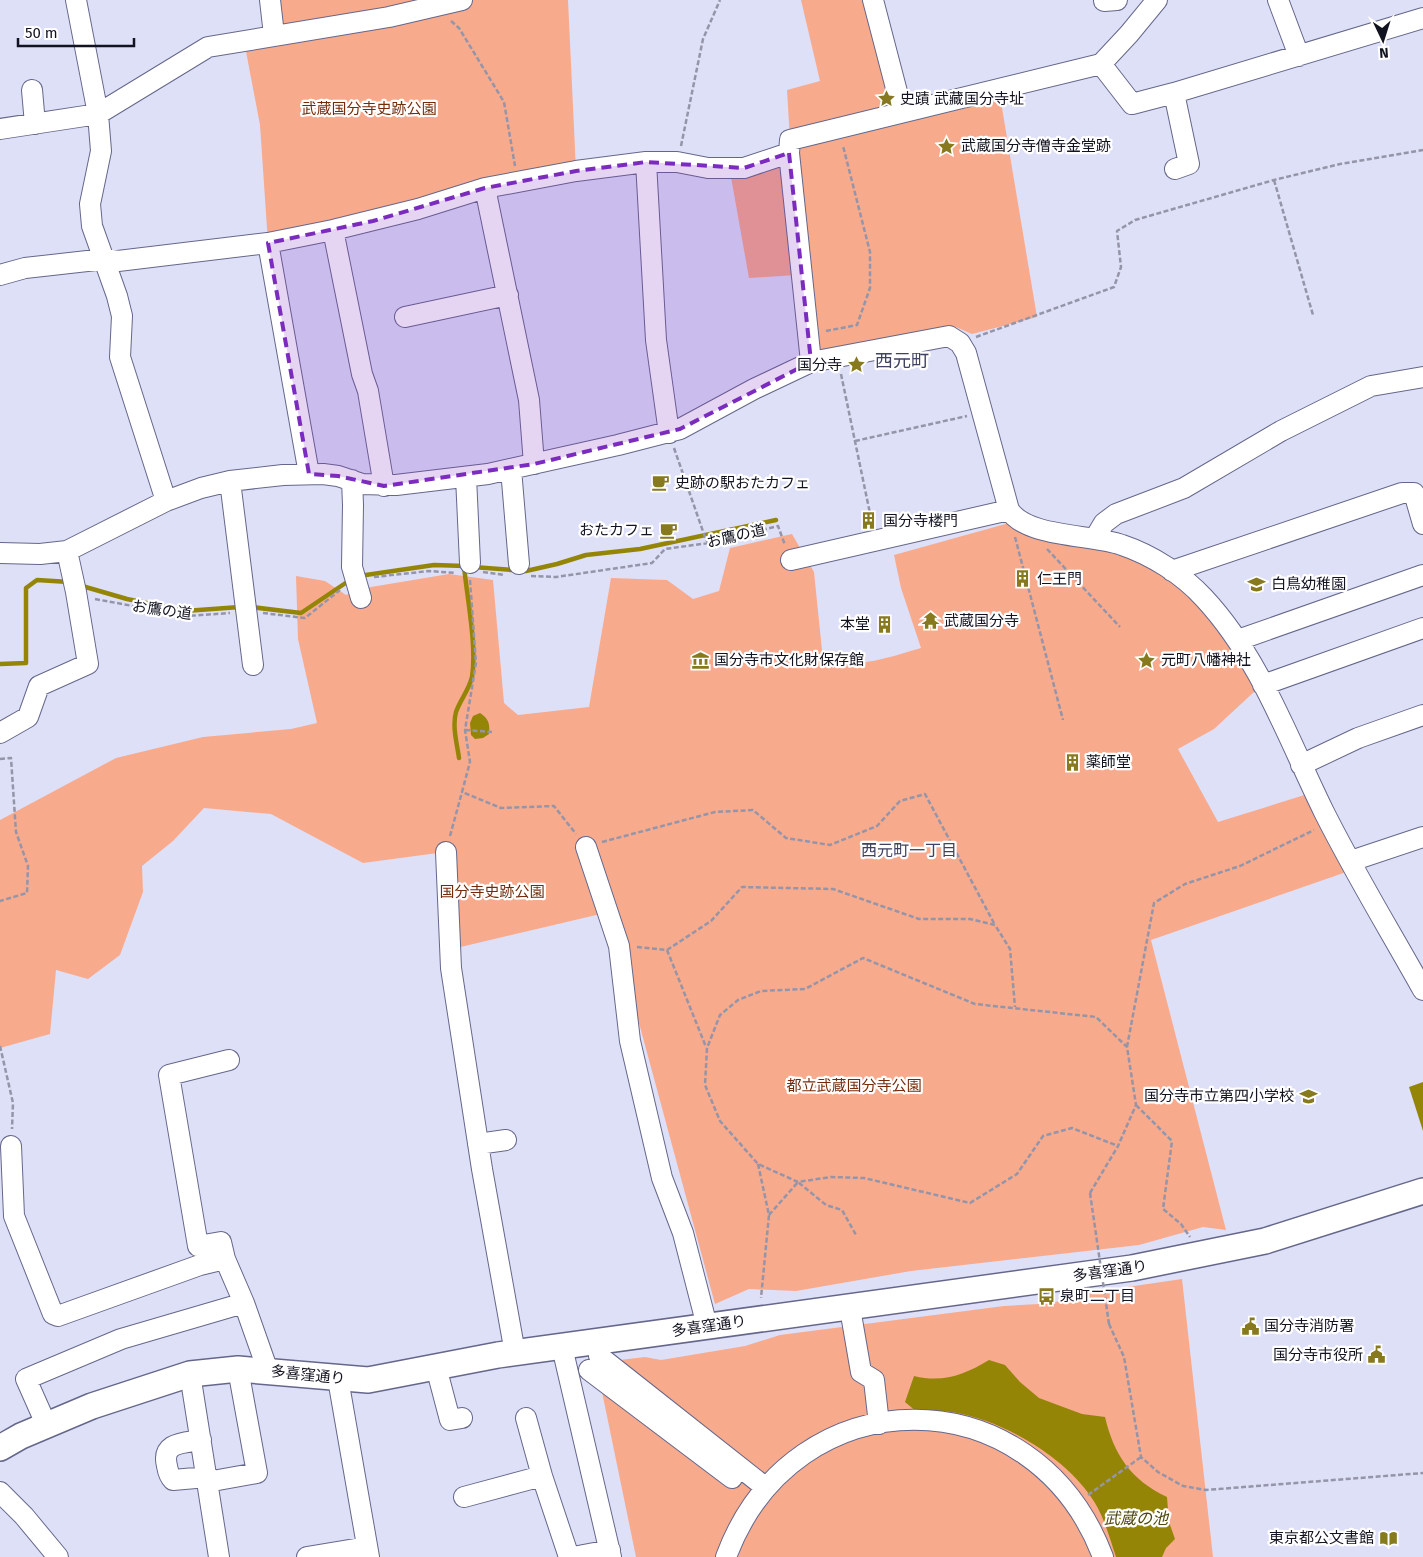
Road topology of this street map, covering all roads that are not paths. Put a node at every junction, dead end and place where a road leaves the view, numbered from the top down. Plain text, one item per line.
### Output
1 (76, 0) edge
2 (270, 0) edge
3 (462, 0) edge
4 (873, 0) edge
5 (1278, 0) edge
6 (1153, 2) edge
7 (389, 8) edge
8 (1423, 18) edge
9 (274, 35) junction
10 (1299, 56) junction
11 (1101, 64) junction
12 (32, 90) dead end
13 (1174, 93) junction
14 (902, 111) junction
15 (98, 114) junction
16 (36, 124) junction
17 (0, 129) edge
18 (789, 153) junction
19 (646, 162) junction
20 (1190, 164) dead end
21 (485, 188) junction
22 (333, 230) junction
23 (268, 243) junction
24 (105, 259) junction
25 (0, 276) edge
26 (508, 295) junction
27 (405, 317) dead end
28 (811, 362) junction
29 (1423, 377) edge
30 (669, 433) junction
31 (534, 464) junction
32 (511, 469) junction
33 (309, 474) junction
34 (466, 477) junction
35 (352, 480) junction
36 (230, 481) junction
37 (384, 486) junction
38 (166, 501) junction
39 (1014, 515) junction
40 (1423, 524) edge
41 (1095, 538) junction
42 (66, 550) junction
43 (0, 553) edge
44 (791, 560) road end
45 (473, 569) road end
46 (1172, 571) junction
47 (520, 572) road end
48 (1423, 575) edge
49 (362, 598) dead end
50 (1423, 628) edge
51 (1238, 640) junction
52 (253, 665) dead end
53 (1263, 685) junction
54 (1423, 715) edge
55 (0, 733) edge
56 (1301, 765) junction
57 (1423, 837) edge
58 (586, 847) road end
59 (446, 852) road end
60 (1351, 861) junction
61 (1423, 990) edge
62 (229, 1060) dead end
63 (506, 1140) dead end
64 (478, 1144) junction
65 (11, 1146) road end
66 (1423, 1191) edge
67 (225, 1259) junction
68 (244, 1304) junction
69 (852, 1320) dead end
70 (707, 1326) junction
71 (562, 1347) junction
72 (515, 1353) junction
73 (594, 1363) dead end
74 (436, 1367) junction
75 (238, 1369) junction
76 (268, 1371) junction
77 (190, 1374) junction
78 (338, 1378) junction
79 (462, 1418) dead end
80 (526, 1418) dead end
81 (46, 1424) junction
82 (879, 1424) junction
83 (201, 1440) junction
84 (0, 1448) edge
85 (542, 1476) junction
86 (207, 1480) junction
87 (0, 1492) edge
88 (761, 1493) junction
89 (464, 1497) dead end
90 (368, 1552) edge
91 (610, 1554) edge
92 (58, 1557) edge
93 (220, 1557) edge
94 (308, 1557) edge
95 (569, 1557) edge
96 (573, 1557) edge
97 (726, 1557) edge
98 (1103, 1557) edge

1 - 15 street
2 - 9 street
3 - 7 street
4 - 14 street
5 - 10 street
6 - 11 street
7 - 9 street
8 - 10 street
9 - 15 street
10 - 13 street
11 - 13 street
11 - 14 street
12 - 16 street
13 - 20 street
14 - 18 street
15 - 16 street
15 - 24 street
16 - 17 street
18 - 19 street
18 - 28 street
19 - 21 street
19 - 30 street
21 - 22 street
21 - 26 street
22 - 23 street
22 - 37 street
23 - 24 street
23 - 33 street
24 - 25 street
24 - 38 street
26 - 27 street
26 - 31 street
28 - 30 street
28 - 39 street
29 - 41 street
30 - 31 street
31 - 32 street
32 - 34 street
32 - 47 street
33 - 35 street
33 - 36 street
34 - 37 street
34 - 45 street
35 - 37 street
35 - 49 street
36 - 38 street
36 - 52 street
38 - 42 street
39 - 41 street
39 - 44 street
40 - 46 street
41 - 46 street
42 - 43 street
42 - 55 street
46 - 51 street
48 - 51 street
50 - 53 street
51 - 53 street
53 - 56 street
54 - 56 street
56 - 60 street
57 - 60 street
58 - 70 street
59 - 64 street
60 - 61 street
62 - 67 street
63 - 64 street
64 - 72 street
65 - 67 street
66 - 70 main road, 多喜窪通り
67 - 68 street
68 - 76 street
68 - 81 street
69 - 82 street
70 - 71 main road, 多喜窪通り
71 - 72 main road, 多喜窪通り
71 - 91 street
72 - 74 main road, 多喜窪通り
73 - 88 street
74 - 78 main road, 多喜窪通り
74 - 79 street
75 - 76 main road, 多喜窪通り
75 - 77 main road, 多喜窪通り
75 - 86 street
76 - 78 main road, 多喜窪通り
77 - 81 main road, 多喜窪通り
77 - 83 street
78 - 90 street
80 - 85 street
81 - 84 main road, 多喜窪通り
82 - 88 street
82 - 98 street
83 - 86 street
83 - 86 street
85 - 89 street
85 - 95 street
86 - 93 street
87 - 92 street
88 - 97 street
90 - 94 street
91 - 96 street

